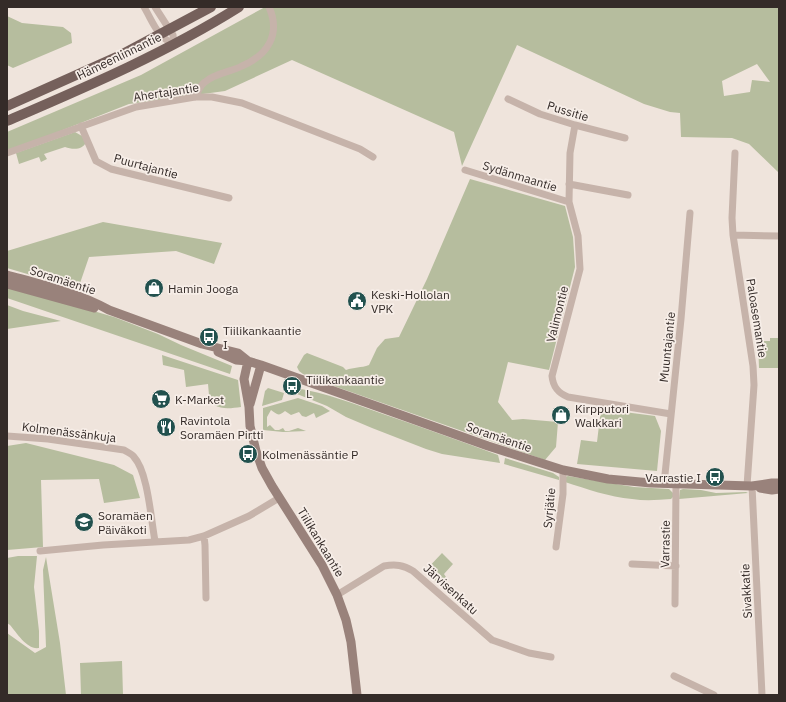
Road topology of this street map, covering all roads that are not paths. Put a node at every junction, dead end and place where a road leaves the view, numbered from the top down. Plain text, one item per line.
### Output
1 (144, 7) edge
2 (155, 7) edge
3 (211, 7) edge
4 (239, 7) edge
5 (269, 7) edge
6 (170, 30) junction
7 (160, 35) junction
8 (174, 44) junction
9 (195, 97) junction
10 (508, 99) dead end
11 (7, 106) edge
12 (7, 121) edge
13 (575, 125) junction
14 (81, 126) junction
15 (625, 138) dead end
16 (7, 153) edge
17 (735, 153) dead end
18 (373, 157) dead end
19 (466, 170) dead end
20 (569, 184) junction
21 (628, 196) dead end
22 (229, 198) dead end
23 (569, 202) junction
24 (690, 213) dead end
25 (733, 235) junction
26 (779, 236) edge
27 (7, 276) edge
28 (7, 284) edge
29 (109, 310) junction
30 (248, 360) junction
31 (261, 365) junction
32 (249, 407) junction
33 (671, 414) junction
34 (7, 436) edge
35 (563, 470) junction
36 (779, 483) edge
37 (664, 484) junction
38 (676, 484) junction
39 (750, 486) junction
40 (779, 489) edge
41 (279, 498) junction
42 (204, 536) junction
43 (155, 541) junction
44 (556, 547) dead end
45 (40, 551) dead end
46 (632, 564) dead end
47 (676, 566) junction
48 (337, 594) junction
49 (206, 598) dead end
50 (675, 604) dead end
51 (551, 657) dead end
52 (674, 676) dead end
53 (357, 695) edge
54 (714, 695) edge
55 (762, 695) edge

1 - 7 street
2 - 6 street
3 - 6 main road, Hämeenlinnantie
4 - 8 main road, Hämeenlinnantie
5 - 9 street
6 - 7 main road, Hämeenlinnantie
6 - 8 street
7 - 8 street
7 - 11 main road, Hämeenlinnantie
8 - 12 main road, Hämeenlinnantie
9 - 14 street, Ahertajantie
9 - 18 street, Ahertajantie
10 - 13 street, Pussitie
13 - 15 street, Pussitie
13 - 20 street, Valimontie
14 - 16 street, Ahertajantie
14 - 22 street, Puurtajantie
17 - 25 street, Paloasemantie
19 - 23 street, Sydänmaantie
20 - 21 street
20 - 23 street, Valimontie
23 - 33 street, Valimontie
24 - 33 street, Muuntajantie
25 - 26 street
25 - 39 street, Paloasemantie
27 - 29 street, Soramäentie
28 - 29 street, Soramäentie
29 - 30 street, Soramäentie
30 - 31 street, Soramäentie
30 - 32 street, Tiilikankaantie
31 - 32 street, Tiilikankaantie
31 - 35 street, Soramäentie
32 - 41 street, Tiilikankaantie
33 - 37 street, Muuntajantie
34 - 43 street, Kolmenässänkuja
35 - 37 street, Soramäentie
35 - 44 street, Syrjätie
36 - 39 street, Soramäentie
37 - 38 street, Soramäentie
38 - 39 street, Soramäentie
38 - 47 street, Varrastie
39 - 40 street, Soramäentie
39 - 55 street, Sivakkatie
41 - 42 street
41 - 48 street, Tiilikankaantie
42 - 43 street
42 - 49 street
43 - 45 street
46 - 47 street
47 - 50 street, Varrastie
48 - 51 street, Järvisenkatu
48 - 53 street, Tiilikankaantie
52 - 54 street

